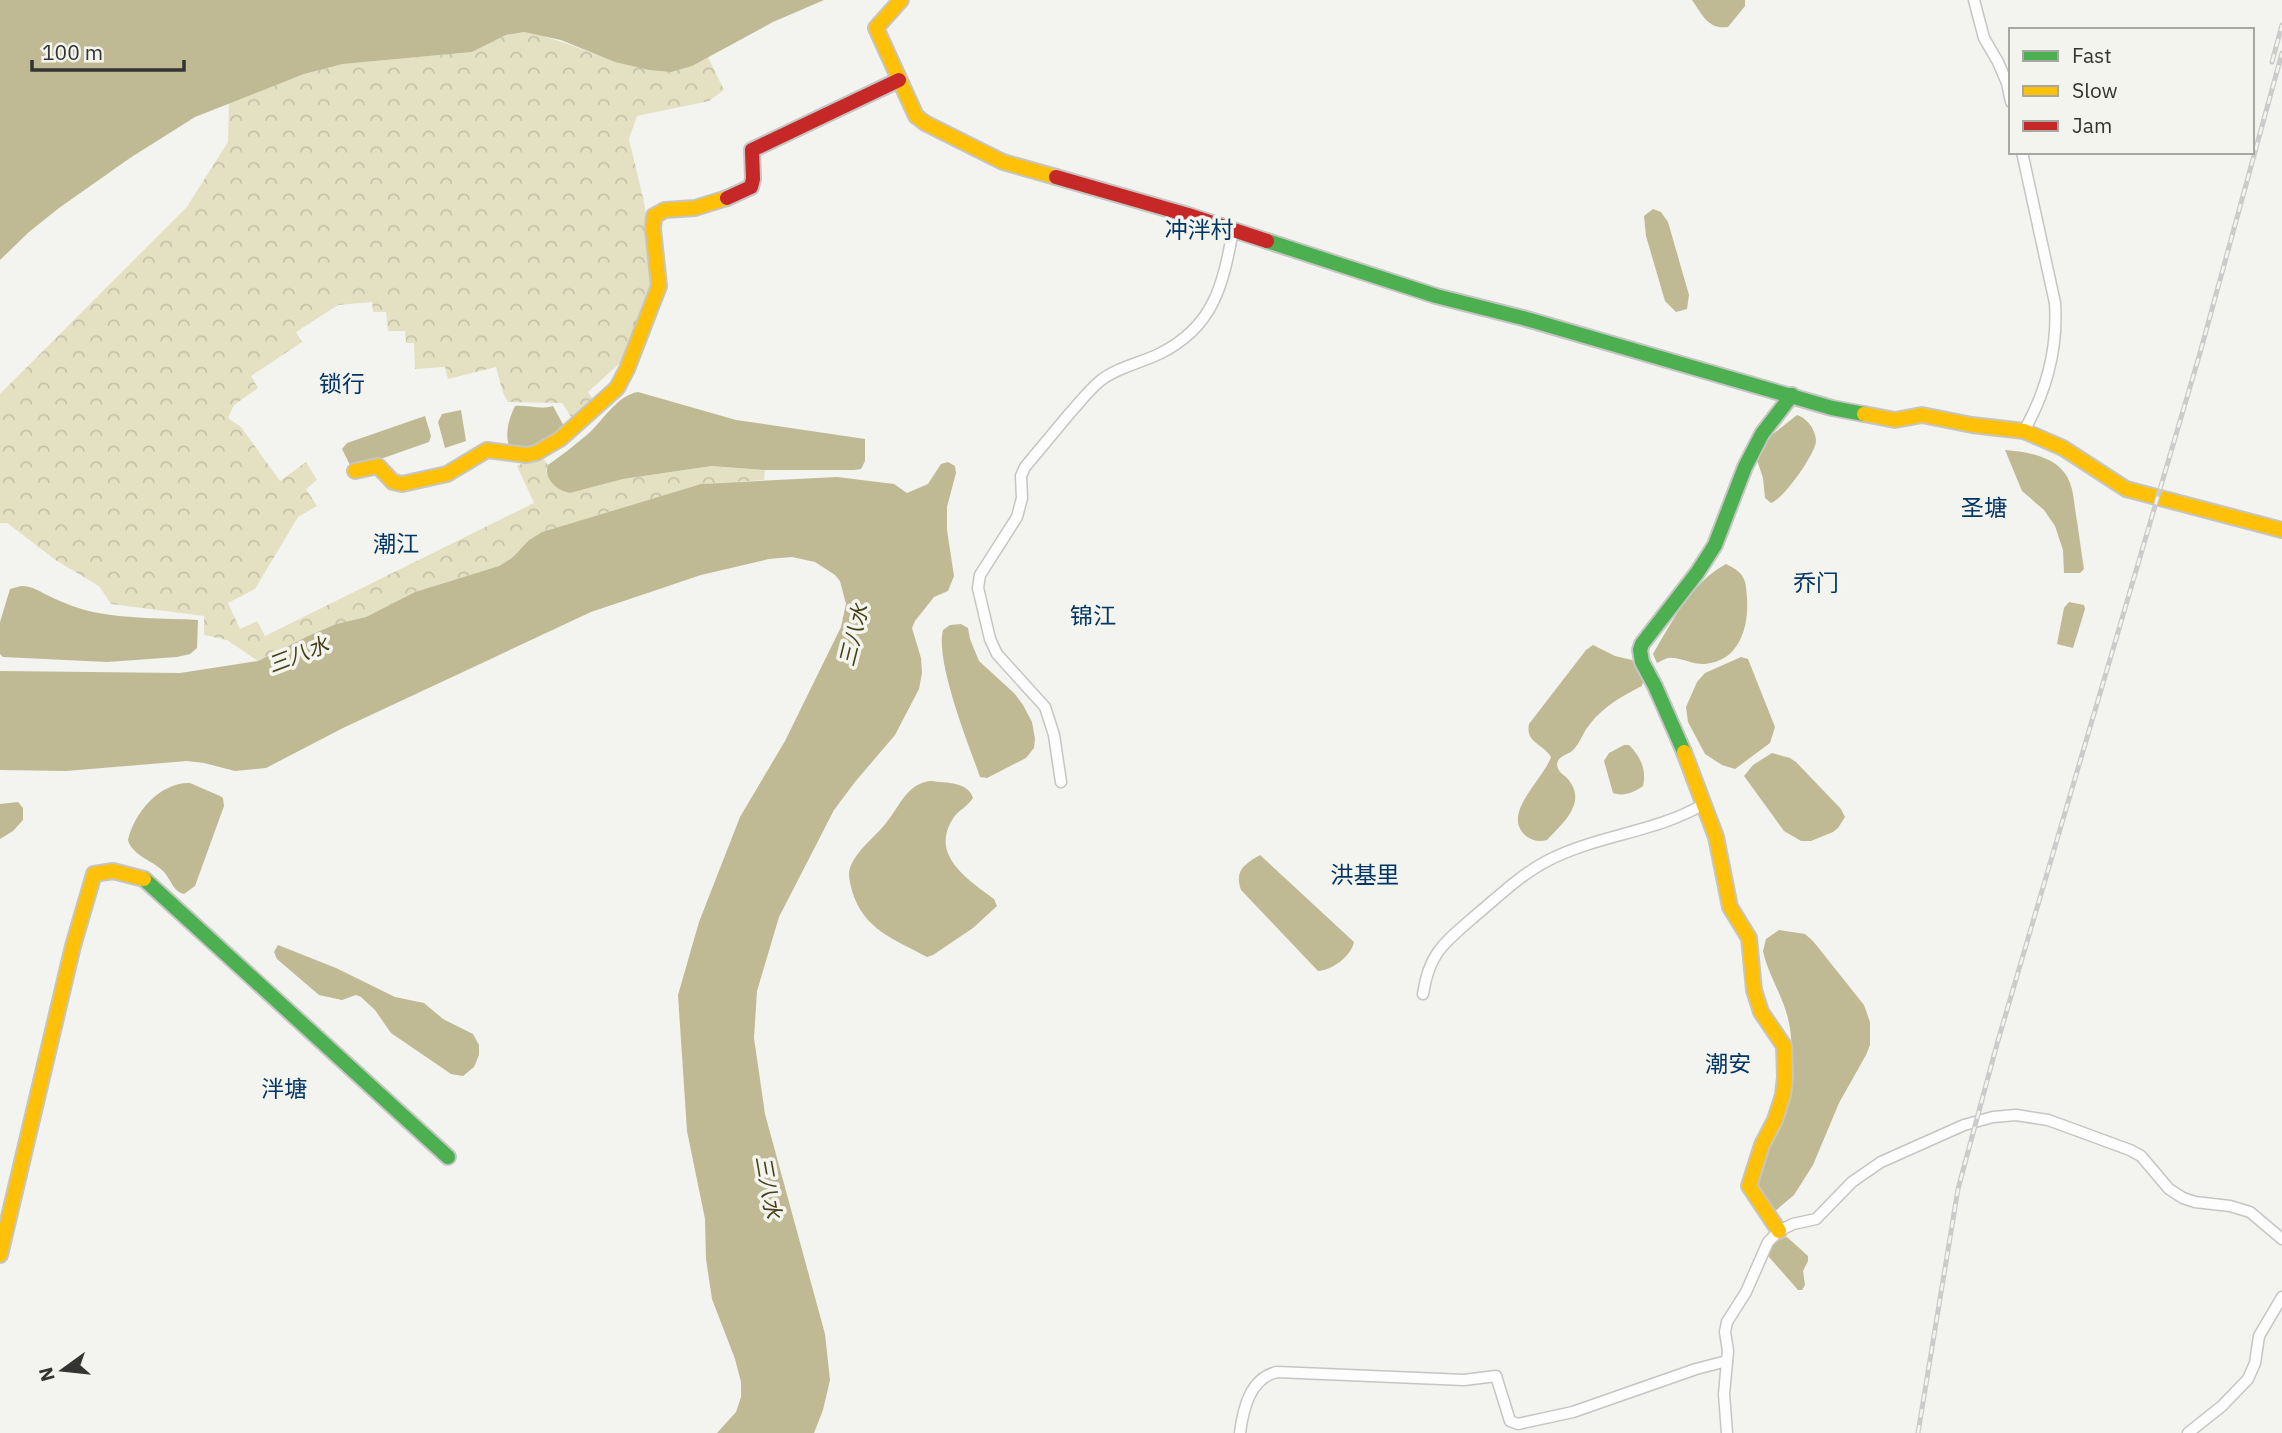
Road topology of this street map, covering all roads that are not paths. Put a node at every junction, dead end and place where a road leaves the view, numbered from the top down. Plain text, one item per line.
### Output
1 (901, 0) edge
2 (1974, 0) edge
3 (898, 80) junction
4 (2009, 92) edge
5 (2022, 154) edge
6 (1233, 230) junction
7 (1792, 395) junction
8 (2024, 431) junction
9 (355, 471) dead end
10 (2282, 530) edge
11 (1061, 782) dead end
12 (1704, 804) junction
13 (1423, 994) dead end
14 (448, 1157) dead end
15 (1779, 1231) junction
16 (2282, 1239) edge
17 (0, 1255) edge
18 (2282, 1297) edge
19 (1727, 1361) junction
20 (1240, 1433) edge
21 (1727, 1433) edge
22 (2188, 1433) edge

1 - 3 street
2 - 4 street
3 - 6 street
3 - 9 street
5 - 8 street
6 - 7 street
6 - 11 street
7 - 8 street
7 - 12 street
8 - 10 street
12 - 13 street
12 - 15 street
14 - 17 street
15 - 16 street
15 - 19 street
18 - 22 street
19 - 20 street
19 - 21 street

